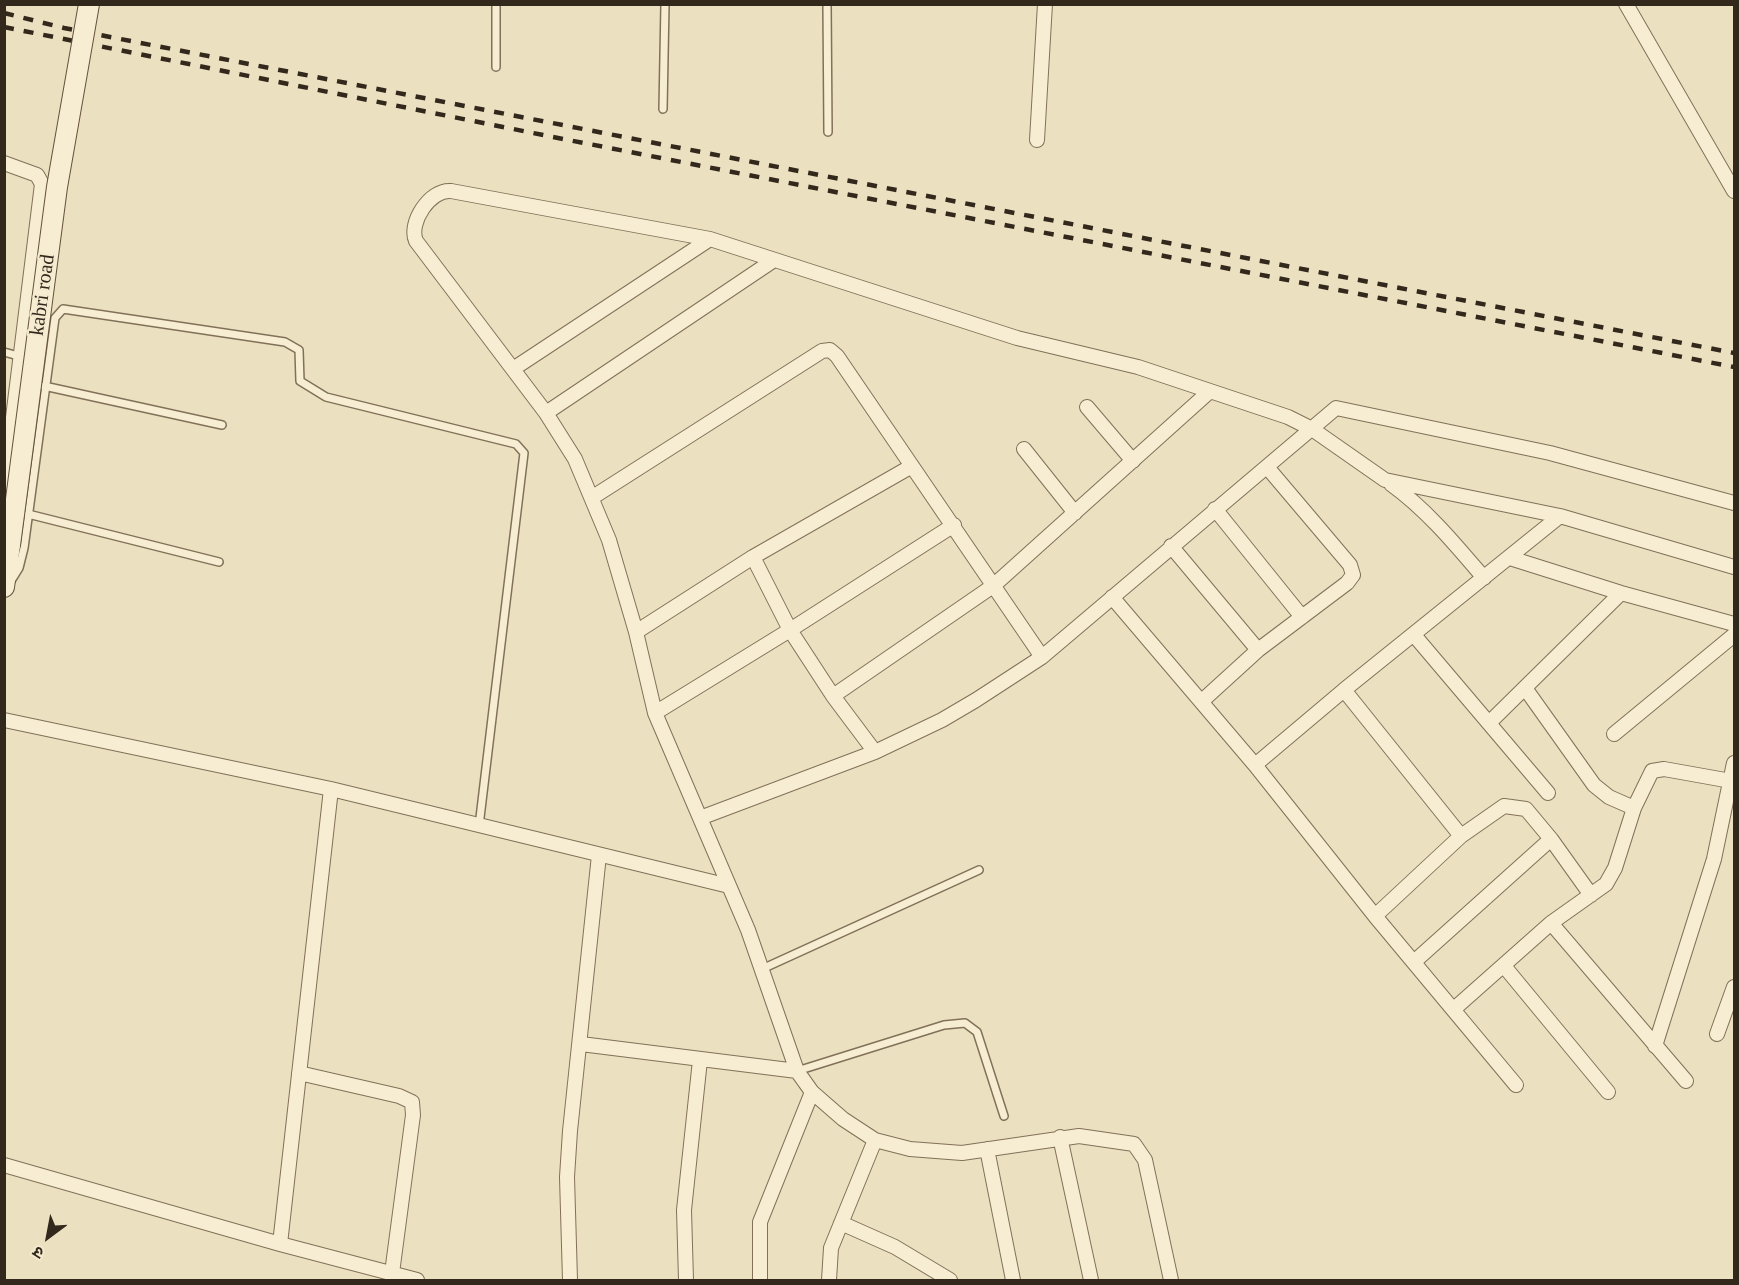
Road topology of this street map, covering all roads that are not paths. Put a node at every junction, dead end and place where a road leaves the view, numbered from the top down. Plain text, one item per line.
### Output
1 (89, 4) edge
2 (496, 4) edge
3 (665, 4) edge
4 (827, 4) edge
5 (1045, 4) edge
6 (1626, 4) edge
7 (496, 67) dead end
8 (663, 109) dead end
9 (828, 132) dead end
10 (1037, 140) dead end
11 (4, 163) edge
12 (1734, 191) edge
13 (710, 239) junction
14 (774, 260) junction
15 (4, 352) edge
16 (22, 357) junction
17 (513, 369) junction
18 (44, 386) junction
19 (1210, 391) junction
20 (1087, 407) dead end
21 (546, 413) junction
22 (222, 425) dead end
23 (1312, 429) junction
24 (1024, 449) dead end
25 (1133, 461) junction
26 (912, 466) junction
27 (1267, 467) junction
28 (1385, 480) junction
29 (4, 490) edge
30 (593, 497) junction
31 (1734, 503) edge
32 (1215, 509) junction
33 (1075, 513) junction
34 (28, 514) junction
35 (1560, 516) junction
36 (954, 525) junction
37 (1171, 546) junction
38 (753, 557) junction
39 (1510, 558) junction
40 (219, 562) dead end
41 (1734, 567) edge
42 (1484, 578) junction
43 (993, 586) junction
44 (4, 589) edge
45 (1621, 593) junction
46 (1112, 597) junction
47 (1302, 617) junction
48 (1734, 624) edge
49 (790, 630) junction
50 (636, 632) junction
51 (1414, 635) junction
52 (1734, 635) edge
53 (1258, 650) junction
54 (1042, 657) junction
55 (1525, 688) junction
56 (1344, 690) junction
57 (833, 696) junction
58 (1202, 701) junction
59 (655, 713) junction
60 (4, 720) edge
61 (1489, 723) junction
62 (1614, 734) dead end
63 (876, 752) junction
64 (1734, 763) edge
65 (1256, 765) junction
66 (1731, 781) junction
67 (331, 789) junction
68 (1548, 793) dead end
69 (1634, 808) junction
70 (700, 818) junction
71 (479, 826) junction
72 (1461, 836) junction
73 (1551, 839) junction
74 (599, 855) junction
75 (979, 870) dead end
76 (729, 886) junction
77 (1591, 895) junction
78 (1375, 916) junction
79 (1551, 923) junction
80 (1415, 962) junction
81 (1504, 966) junction
82 (762, 969) junction
83 (1734, 987) edge
84 (1454, 1009) junction
85 (1731, 1009) edge
86 (1718, 1034) dead end
87 (581, 1044) junction
88 (1655, 1046) junction
89 (700, 1060) junction
90 (797, 1071) junction
91 (299, 1073) junction
92 (1686, 1081) dead end
93 (1516, 1084) dead end
94 (812, 1092) junction
95 (1608, 1092) dead end
96 (1004, 1116) dead end
97 (1060, 1137) junction
98 (875, 1140) junction
99 (987, 1149) junction
100 (4, 1166) edge
101 (841, 1223) junction
102 (280, 1244) junction
103 (392, 1273) junction
104 (417, 1281) edge
105 (570, 1281) edge
106 (686, 1281) edge
107 (760, 1281) edge
108 (829, 1281) edge
109 (950, 1281) edge
110 (1013, 1281) edge
111 (1090, 1281) edge
112 (1171, 1281) edge

1 - 44 street, kabri road, bridge
2 - 7 lane
3 - 8 lane
4 - 9 lane
5 - 10 street
6 - 12 street
11 - 16 street
13 - 14 street
13 - 17 street
13 - 17 street
14 - 19 street
14 - 21 street
15 - 16 lane
16 - 29 street
17 - 21 street
18 - 22 lane
18 - 34 lane
18 - 71 lane
19 - 23 street
19 - 25 street
20 - 25 street
21 - 30 street
23 - 27 street
23 - 28 street
23 - 31 street
24 - 33 street
25 - 33 street
26 - 30 street
26 - 36 street
26 - 38 street
27 - 32 street
27 - 47 street
28 - 35 street
28 - 42 street
30 - 50 street
32 - 37 street
32 - 47 street
33 - 43 street
34 - 40 lane
34 - 44 lane
35 - 39 street
35 - 41 street
36 - 43 street
36 - 49 street
37 - 46 street
37 - 53 street
38 - 49 street
38 - 50 street
39 - 42 street
39 - 45 street
42 - 51 street
43 - 54 street
43 - 57 street
45 - 48 street
45 - 55 street
46 - 54 street
46 - 58 street
47 - 53 street
49 - 57 street
49 - 59 street
50 - 59 street
51 - 56 street
51 - 61 street
52 - 62 street
53 - 58 street
54 - 63 street
55 - 61 street
55 - 69 street
56 - 65 street
56 - 72 street
57 - 63 street
58 - 65 street
59 - 70 street
60 - 67 street
61 - 68 street
63 - 70 street
64 - 66 street
65 - 78 street
66 - 69 street
66 - 88 street
67 - 71 street
67 - 91 street
69 - 77 street
70 - 76 street
71 - 74 street
72 - 73 street
72 - 78 street
73 - 77 street
73 - 80 street
74 - 76 street
74 - 87 street
75 - 82 lane
76 - 82 street
77 - 79 street
78 - 80 street
79 - 81 street
79 - 88 street
80 - 84 street
81 - 84 street
81 - 95 street
82 - 90 street
83 - 85 street
84 - 93 street
85 - 86 street
87 - 89 street
87 - 105 street
88 - 92 street
89 - 90 street
89 - 106 street
90 - 94 street
90 - 96 lane
91 - 102 street
91 - 103 street
94 - 98 street
94 - 107 street
97 - 99 street
97 - 111 street
97 - 112 street
98 - 99 street
98 - 101 street
99 - 110 street
100 - 102 street
101 - 108 street
101 - 109 street
102 - 103 street
103 - 104 street

